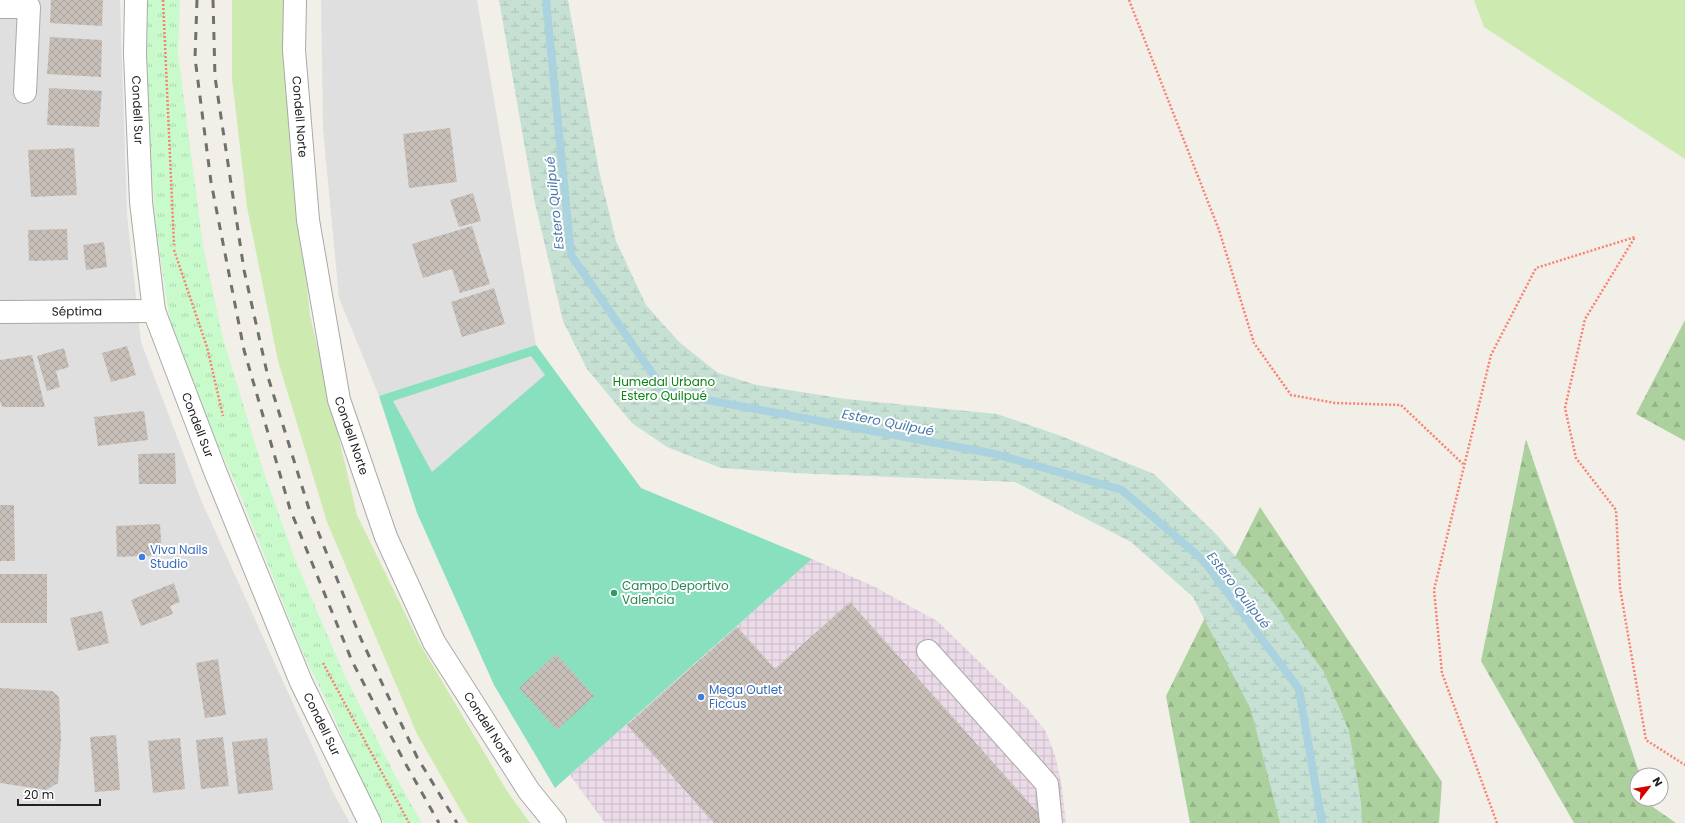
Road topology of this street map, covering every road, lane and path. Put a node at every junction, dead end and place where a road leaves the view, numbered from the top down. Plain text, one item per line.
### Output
1 (136, 0) edge
2 (163, 0) edge
3 (295, 0) edge
4 (1129, 0) edge
5 (0, 8) edge
6 (25, 92) dead end
7 (154, 311) junction
8 (0, 312) edge
9 (224, 421) dead end
10 (1463, 464) junction
11 (928, 651) dead end
12 (320, 659) dead end
13 (1685, 765) edge
14 (370, 823) edge
15 (409, 823) edge
16 (555, 823) edge
17 (1051, 823) edge
18 (1497, 823) edge

1 - 7 street, Condell Sur
2 - 9 path
3 - 16 street, Condell Norte
4 - 10 path
5 - 6 street
7 - 8 street, Séptima
7 - 14 street, Condell Sur
10 - 13 path
10 - 18 path
11 - 17 street
12 - 15 path

